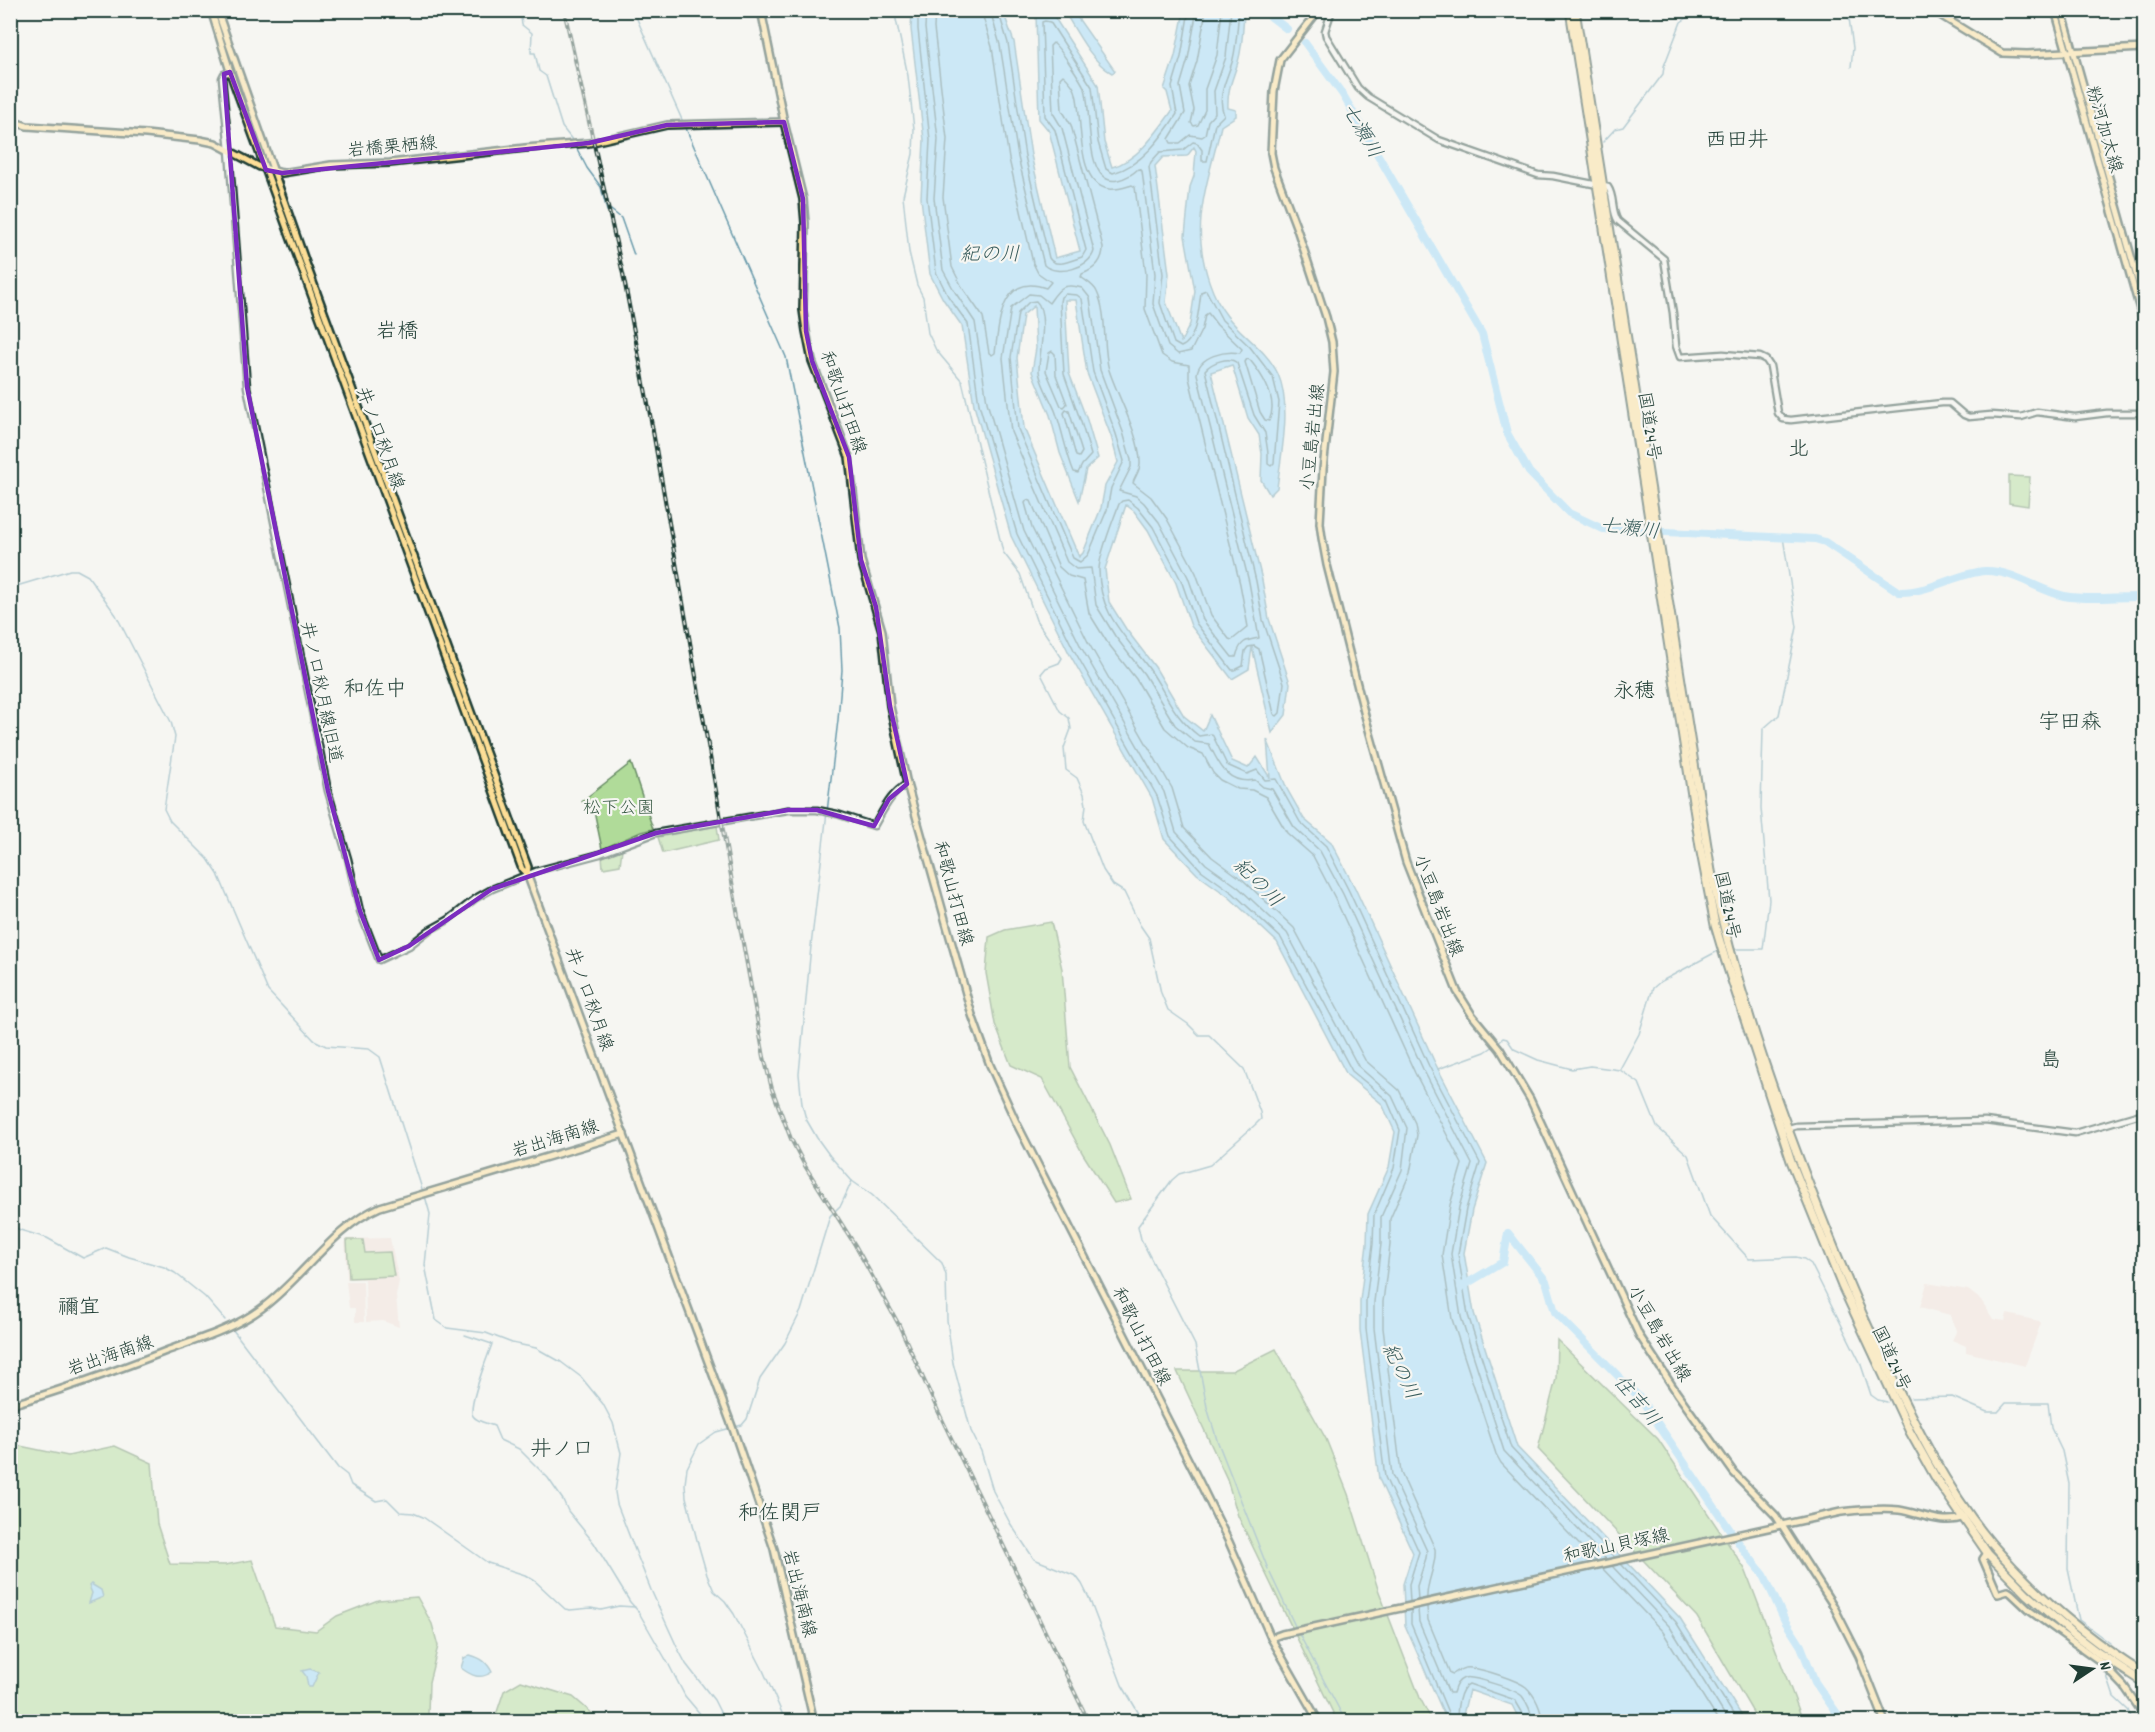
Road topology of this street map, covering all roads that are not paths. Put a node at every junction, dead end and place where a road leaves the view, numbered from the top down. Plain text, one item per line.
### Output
1 (211, 10) edge
2 (217, 10) edge
3 (761, 10) edge
4 (1319, 10) edge
5 (1332, 10) edge
6 (1570, 10) edge
7 (1575, 10) edge
8 (1932, 10) edge
9 (2055, 10) edge
10 (2062, 10) edge
11 (2145, 48) edge
12 (2066, 52) junction
13 (2074, 52) junction
14 (230, 72) junction
15 (10, 118) edge
16 (784, 122) junction
17 (230, 150) junction
18 (266, 170) junction
19 (274, 172) junction
20 (1600, 186) junction
21 (2145, 302) edge
22 (2145, 324) edge
23 (2145, 413) edge
24 (907, 784) junction
25 (527, 874) junction
26 (2145, 1113) edge
27 (1784, 1129) junction
28 (624, 1134) junction
29 (10, 1405) edge
30 (1969, 1514) junction
31 (1962, 1518) junction
32 (1782, 1524) junction
33 (1987, 1553) junction
34 (1271, 1638) junction
35 (2132, 1671) junction
36 (2145, 1674) edge
37 (2145, 1683) edge
38 (2124, 1686) junction
39 (2145, 1716) edge
40 (814, 1722) edge
41 (1319, 1722) edge
42 (1885, 1722) edge

1 - 14 main road, 井ノ口秋月線
2 - 19 main road, 井ノ口秋月線
3 - 16 main road, 和歌山打田線
4 - 32 main road, 小豆島岩出線
5 - 20 street
6 - 20 highway, 国道24号
7 - 20 highway, 国道24号
8 - 12 main road
9 - 12 main road, 粉河加太線
10 - 13 main road, 粉河加太線
11 - 13 main road
12 - 13 main road
12 - 22 main road, 粉河加太線
13 - 21 main road, 粉河加太線
14 - 17 street, 井ノ口秋月線旧道
14 - 18 main road, 井ノ口秋月線
15 - 17 main road, 岩橋栗栖線
16 - 19 main road, 岩橋栗栖線
16 - 24 main road, 和歌山打田線
17 - 18 main road, 岩橋栗栖線
17 - 25 street, 井ノ口秋月線旧道
18 - 19 main road, 岩橋栗栖線
18 - 25 main road, 井ノ口秋月線
19 - 25 main road, 井ノ口秋月線
20 - 23 street
20 - 27 highway, 国道24号
24 - 25 street
24 - 34 main road, 和歌山打田線
25 - 28 main road, 井ノ口秋月線
26 - 27 street
27 - 30 highway, 国道24号
27 - 31 highway, 国道24号
28 - 29 main road, 岩出海南線
28 - 40 main road, 岩出海南線
30 - 31 main road
30 - 35 highway, 国道24号
31 - 32 main road, 和歌山貝塚線
31 - 33 highway, 国道24号
32 - 34 main road, 和歌山貝塚線
32 - 42 main road, 小豆島岩出線
33 - 35 highway, 国道24号
33 - 38 main road
34 - 41 main road, 和歌山打田線
35 - 36 highway, 国道24号
35 - 37 highway, 国道24号
35 - 38 main road
38 - 39 main road

